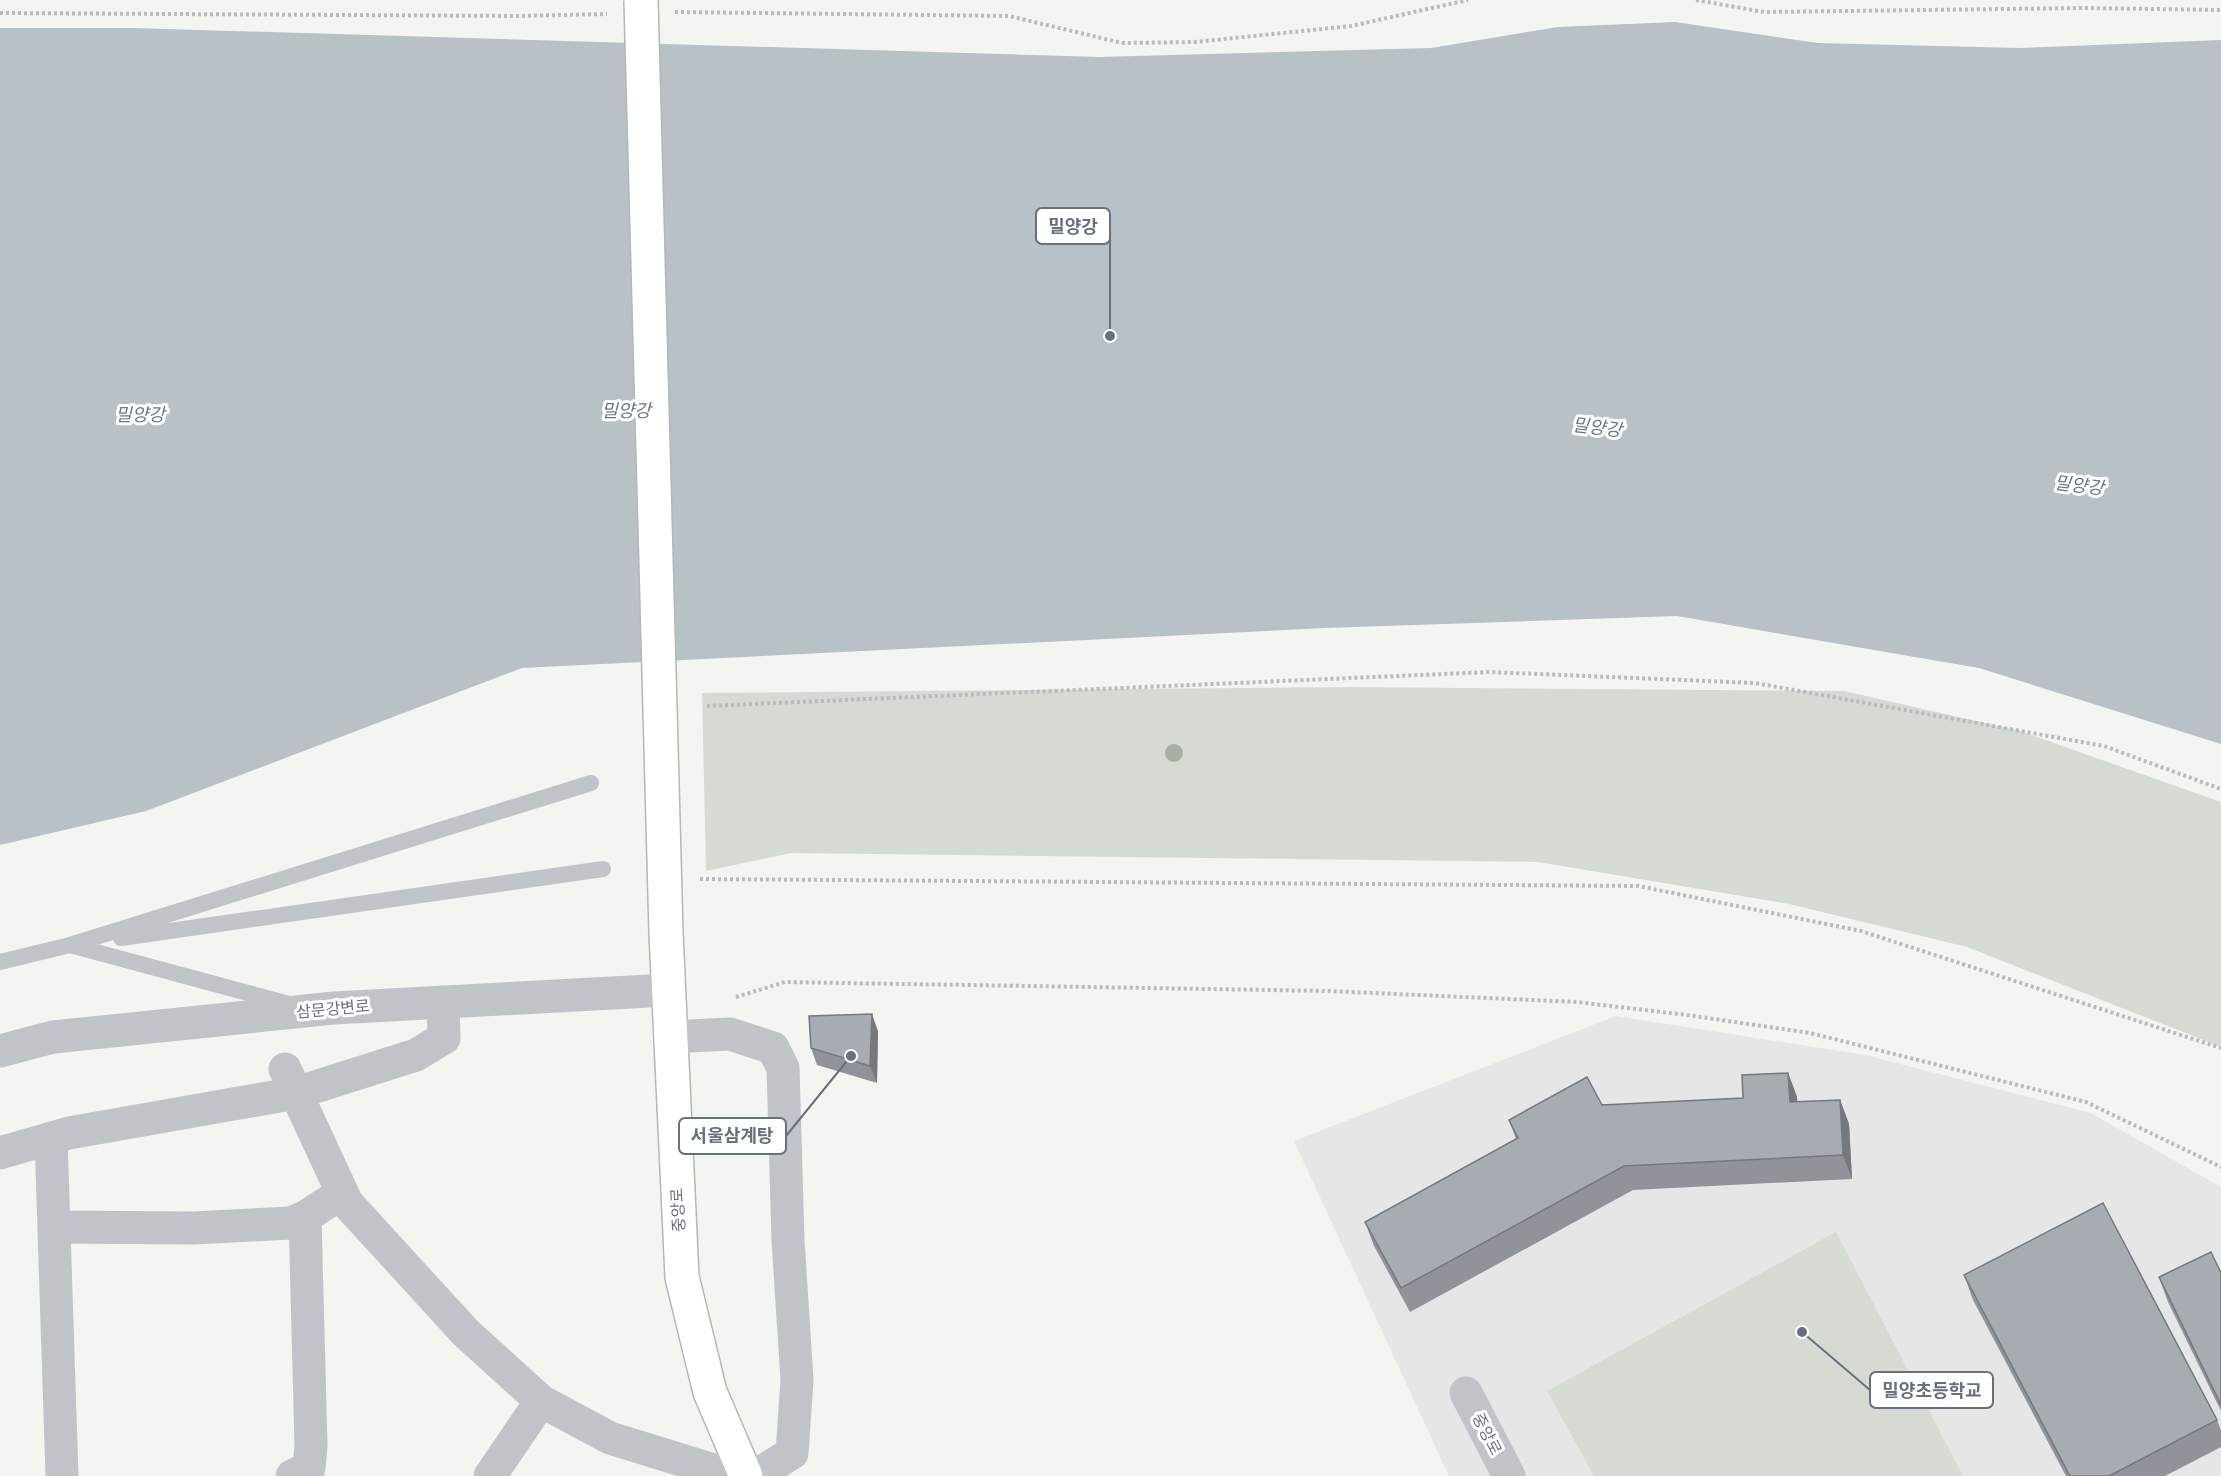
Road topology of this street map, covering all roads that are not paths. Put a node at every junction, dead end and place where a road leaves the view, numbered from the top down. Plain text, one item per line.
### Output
1 (641, 0) edge
2 (591, 783) dead end
3 (603, 869) dead end
4 (70, 945) junction
5 (0, 962) edge
6 (668, 990) junction
7 (443, 1002) junction
8 (314, 1010) junction
9 (670, 1037) junction
10 (0, 1051) edge
11 (291, 1081) junction
12 (51, 1138) junction
13 (0, 1153) edge
14 (342, 1193) junction
15 (305, 1217) junction
16 (54, 1227) junction
17 (1466, 1393) dead end
18 (541, 1401) junction
19 (62, 1476) edge
20 (292, 1476) edge
21 (490, 1476) edge
22 (733, 1476) edge
23 (746, 1476) edge
24 (755, 1476) edge
25 (1509, 1476) edge

1 - 6 main road, 중앙로, bridge
2 - 4 lane
3 - 4 lane
4 - 5 lane
4 - 8 lane
6 - 7 street, 삼문강변로
6 - 9 main road, 중앙로
7 - 8 street, 삼문강변로
7 - 11 street
8 - 10 street, 삼문강변로
9 - 23 main road, 중앙로
9 - 24 street
11 - 12 street
11 - 14 street
12 - 13 street
12 - 16 street
14 - 15 street
14 - 18 street
15 - 16 street
15 - 20 street
16 - 19 street
17 - 25 street, 중앙로
18 - 21 street
18 - 22 street

